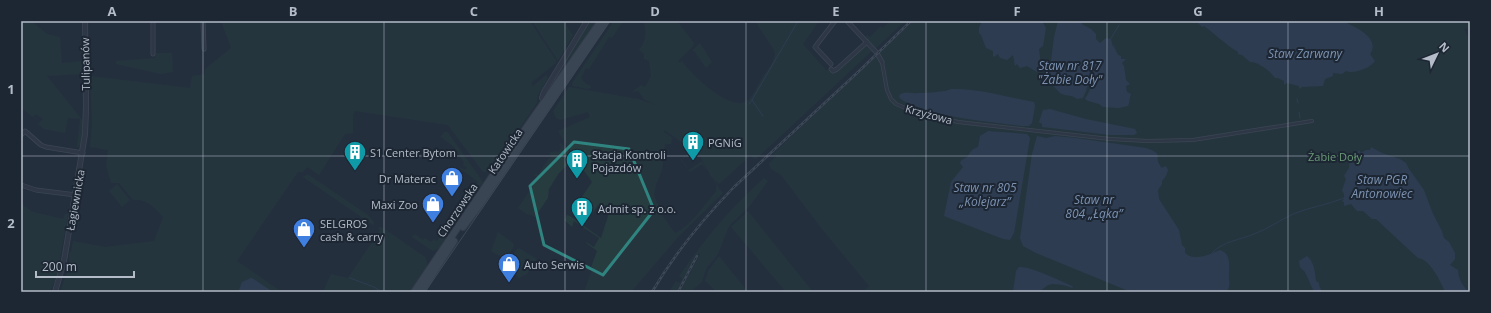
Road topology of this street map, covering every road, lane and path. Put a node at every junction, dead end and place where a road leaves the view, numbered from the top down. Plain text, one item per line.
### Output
1 (84, 21) edge
2 (152, 21) edge
3 (203, 21) edge
4 (587, 21) edge
5 (601, 21) edge
6 (606, 21) edge
7 (835, 21) edge
8 (847, 21) edge
9 (867, 42) junction
10 (204, 49) dead end
11 (153, 54) dead end
12 (882, 62) joint
13 (831, 64) dead end
14 (831, 69) dead end
15 (546, 104) junction
16 (86, 107) joint
17 (1312, 121) dead end
18 (21, 135) edge
19 (82, 153) junction
20 (21, 184) edge
21 (76, 195) junction
22 (55, 292) edge
23 (414, 292) edge
24 (421, 292) edge

1 - 16 street, Tulipanów
2 - 11 street
3 - 10 street
4 - 15 street, Chorzowska
5 - 15 main road, Chorzowska
6 - 15 main road, Katowicka
7 - 13 street
8 - 9 street, Krzyżowa
9 - 12 street, Krzyżowa
9 - 14 street
12 - 17 street, Krzyżowa
15 - 23 main road, Chorzowska
15 - 24 main road, Katowicka
16 - 19 street, Łagiewnicka
18 - 19 street
19 - 21 street, Łagiewnicka
20 - 21 street
21 - 22 street, Łagiewnicka

